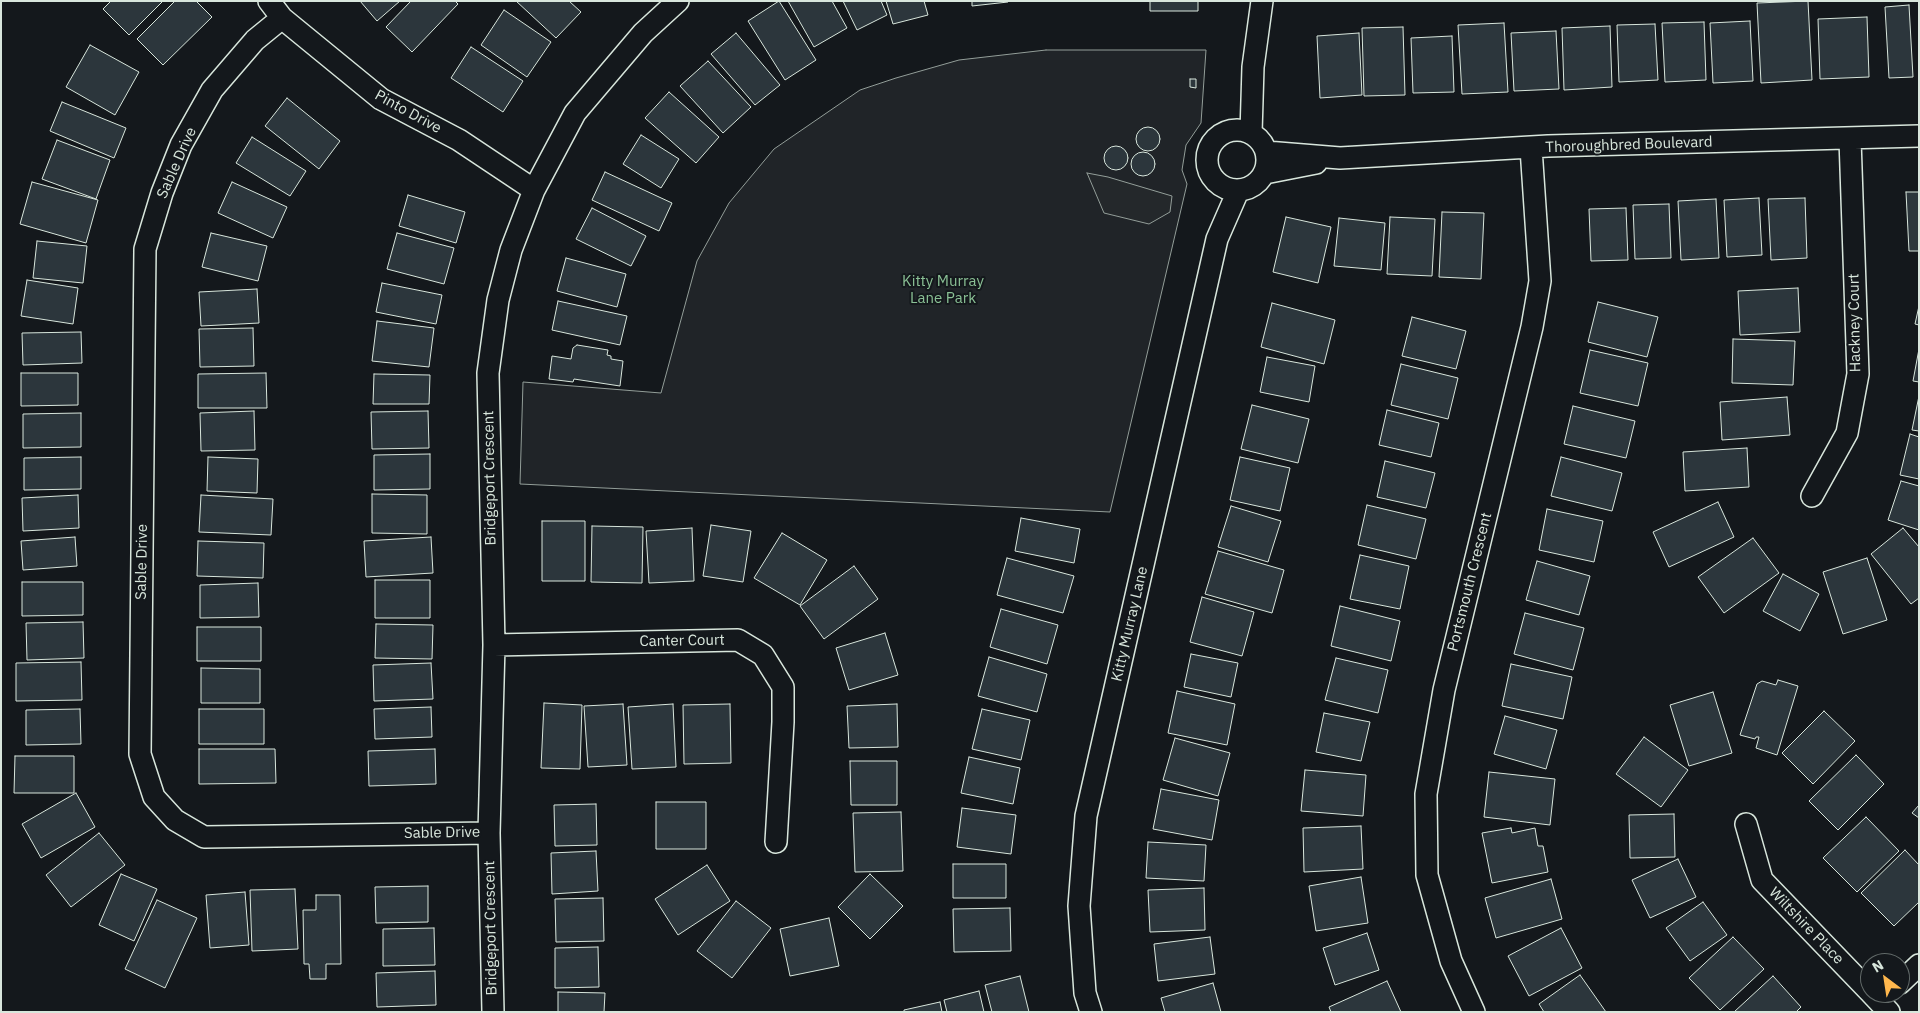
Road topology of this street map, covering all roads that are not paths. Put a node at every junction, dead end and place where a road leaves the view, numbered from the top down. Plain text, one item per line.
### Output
1 (678, 1) edge
2 (1262, 1) edge
3 (275, 9) edge
4 (1253, 66) junction
5 (1230, 130) junction
6 (1251, 133) junction
7 (1919, 136) edge
8 (1850, 139) junction
9 (1531, 148) junction
10 (1266, 152) junction
11 (1340, 158) junction
12 (1264, 173) junction
13 (1216, 183) junction
14 (534, 190) junction
15 (1238, 191) junction
16 (1217, 239) junction
17 (1812, 496) dead end
18 (494, 645) junction
19 (1746, 824) dead end
20 (489, 833) junction
21 (776, 842) dead end
22 (1860, 978) edge
23 (493, 1012) edge
24 (1091, 1012) edge
25 (1474, 1012) edge

1 - 14 street, Bridgeport Crescent
2 - 4 street
3 - 14 street, Pinto Drive
3 - 20 street, Sable Drive
4 - 5 street
4 - 6 street
5 - 6 street
5 - 13 street
6 - 10 street
7 - 8 street, Thoroughbred Boulevard
8 - 9 street, Thoroughbred Boulevard
8 - 17 street, Hackney Court
9 - 11 street, Thoroughbred Boulevard
9 - 25 street, Portsmouth Crescent
10 - 11 street, Thoroughbred Boulevard
10 - 12 street
11 - 12 street, Thoroughbred Boulevard
12 - 15 street
13 - 15 street
13 - 16 street, Kitty Murray Lane
14 - 18 street, Bridgeport Crescent
15 - 16 street, Kitty Murray Lane
16 - 24 street, Kitty Murray Lane
18 - 20 street, Bridgeport Crescent
18 - 21 street, Canter Court
19 - 22 street, Wiltshire Place
20 - 23 street, Bridgeport Crescent

